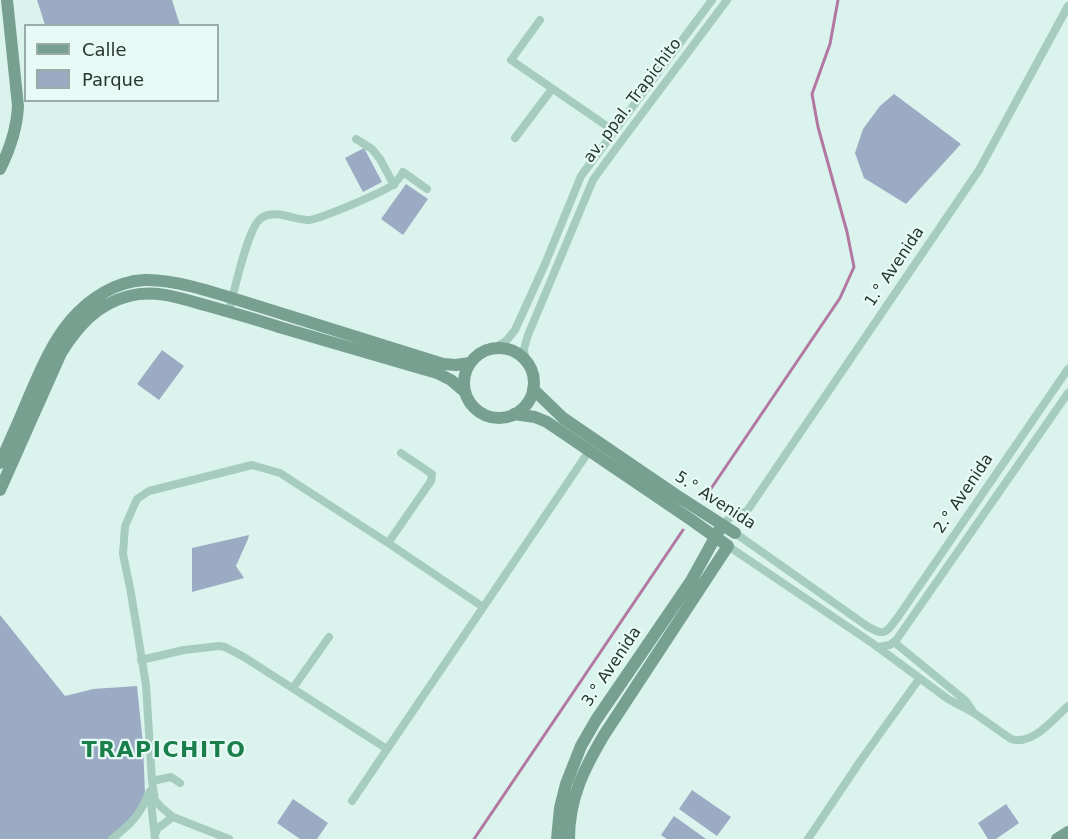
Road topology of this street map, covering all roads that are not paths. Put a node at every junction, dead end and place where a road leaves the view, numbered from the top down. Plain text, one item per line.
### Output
1 (7, 0) edge
2 (712, 0) edge
3 (727, 0) edge
4 (1068, 6) edge
5 (540, 20) dead end
6 (552, 89) junction
7 (614, 131) junction
8 (514, 138) dead end
9 (356, 139) dead end
10 (607, 140) junction
11 (616, 147) junction
12 (0, 169) edge
13 (394, 185) junction
14 (427, 189) dead end
15 (232, 298) junction
16 (229, 311) junction
17 (495, 348) junction
18 (525, 360) junction
19 (470, 363) junction
20 (1068, 369) edge
21 (1058, 384) junction
22 (533, 389) junction
23 (465, 392) junction
24 (1068, 392) edge
25 (514, 414) junction
26 (589, 451) junction
27 (401, 453) dead end
28 (0, 463) edge
29 (0, 490) edge
30 (722, 525) junction
31 (735, 533) joint
32 (715, 537) junction
33 (388, 543) junction
34 (728, 546) junction
35 (483, 607) junction
36 (883, 633) joint
37 (328, 637) dead end
38 (894, 642) junction
39 (878, 647) junction
40 (141, 660) junction
41 (919, 679) junction
42 (293, 688) junction
43 (1068, 706) edge
44 (974, 713) junction
45 (387, 749) junction
46 (152, 781) junction
47 (180, 783) dead end
48 (150, 791) junction
49 (352, 801) dead end
50 (173, 818) junction
51 (1068, 832) edge
52 (155, 837) edge
53 (112, 839) edge
54 (229, 839) edge
55 (557, 839) edge
56 (569, 839) edge
57 (808, 839) edge
58 (1057, 839) edge

1 - 12 street
2 - 7 street, av. ppal. Trapichito
3 - 11 street, av. ppal. Trapichito
4 - 30 street, 1.° Avenida
5 - 6 street
6 - 7 street
6 - 8 street
7 - 10 street, av. ppal. Trapichito
9 - 13 street
10 - 11 street
10 - 17 street, av. ppal. Trapichito
11 - 18 street, av. ppal. Trapichito
13 - 14 street
13 - 15 street
15 - 16 street
15 - 19 street
15 - 28 street
16 - 23 street
16 - 29 street
17 - 18 street
17 - 19 street
18 - 22 street
19 - 23 street
20 - 21 street, 2.° Avenida
21 - 24 street
21 - 36 street, 2.° Avenida
22 - 25 street
22 - 30 street, 5.° Avenida
23 - 25 street
24 - 38 street
25 - 26 street, 5.° Avenida
26 - 32 street, 5.° Avenida
26 - 35 street
27 - 33 street
30 - 31 street, 5.° Avenida
30 - 32 street, 3.° Avenida
31 - 36 street, 5.° Avenida
32 - 34 street, 5.° Avenida
32 - 55 street, 3.° Avenida
33 - 35 street
33 - 40 street
34 - 39 street
34 - 56 street, 3.° Avenida
35 - 45 street
37 - 42 street
38 - 39 street
38 - 44 street
39 - 41 street
40 - 42 street
40 - 46 street
41 - 44 street
41 - 57 street
42 - 45 street
43 - 44 street
45 - 49 street
46 - 47 street
46 - 48 street
46 - 50 street
48 - 52 street
48 - 53 street
50 - 52 street
50 - 54 street
51 - 58 street

